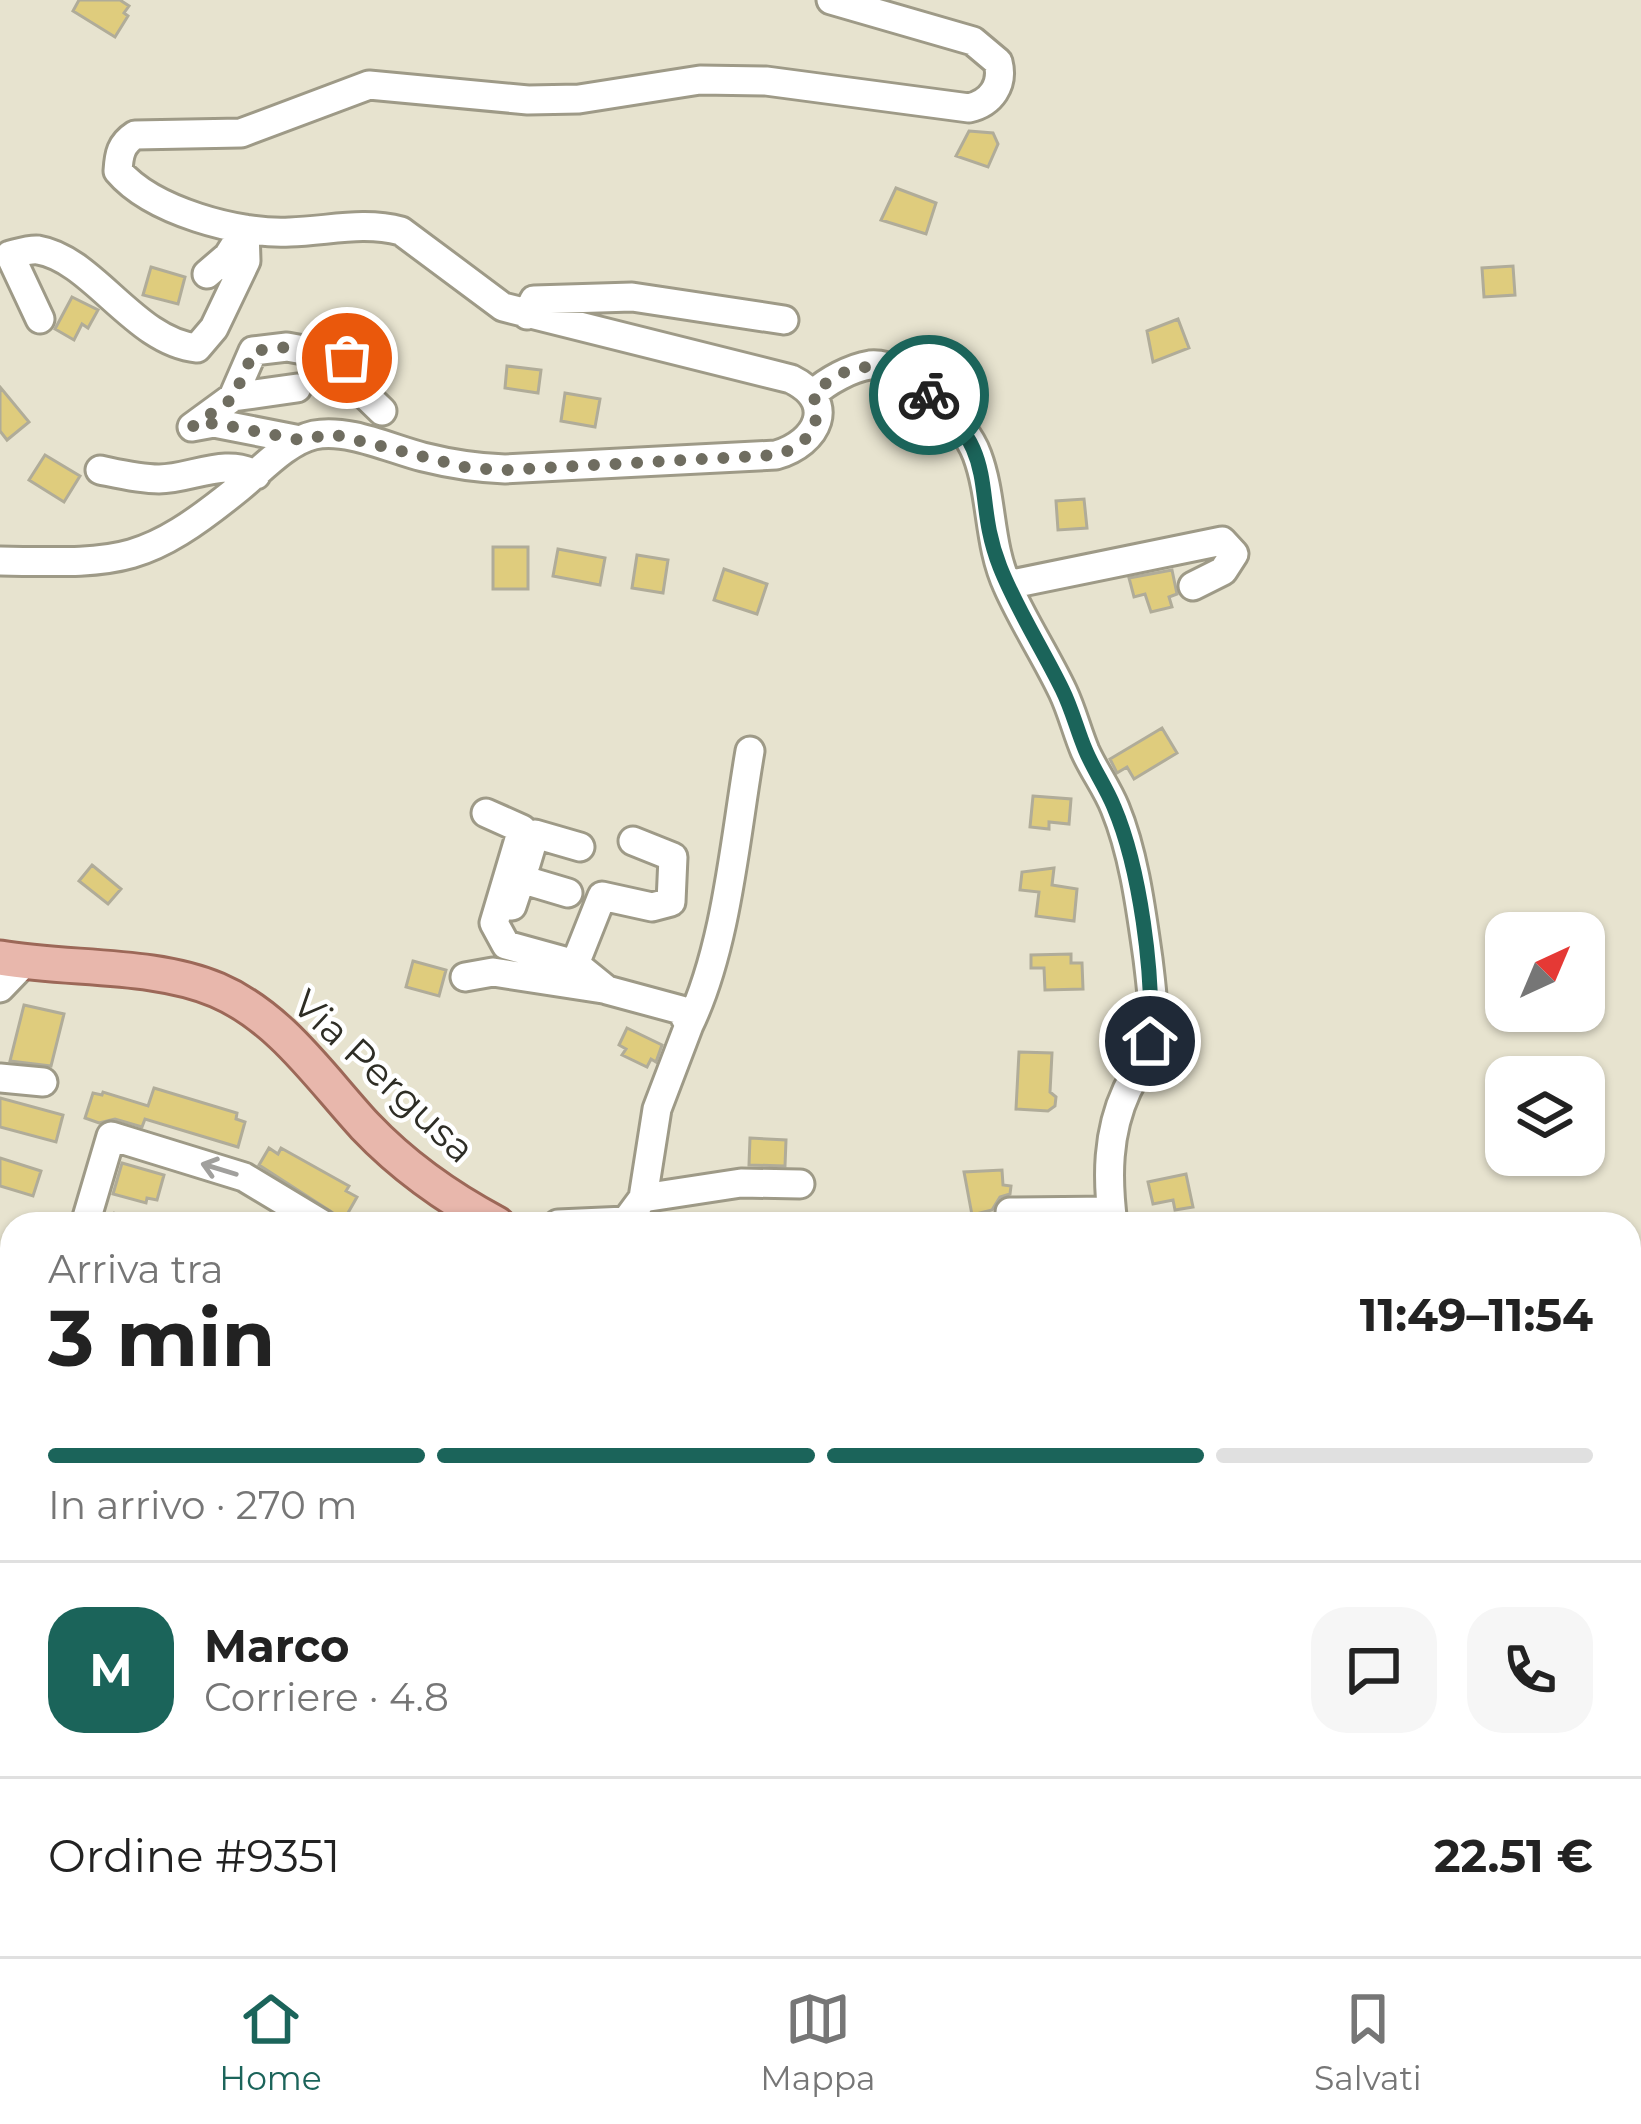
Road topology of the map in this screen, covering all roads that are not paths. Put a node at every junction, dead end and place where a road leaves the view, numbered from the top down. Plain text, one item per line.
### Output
1 (831, 0) edge
2 (245, 229) junction
3 (207, 274) dead end
4 (527, 315) junction
5 (40, 319) dead end
6 (784, 320) dead end
7 (297, 388) dead end
8 (813, 394) junction
9 (233, 398) junction
10 (382, 411) dead end
11 (300, 440) junction
12 (100, 470) dead end
13 (256, 475) junction
14 (0, 561) edge
15 (1007, 585) junction
16 (1193, 586) dead end
17 (750, 751) dead end
18 (486, 813) dead end
19 (633, 841) dead end
20 (580, 848) dead end
21 (521, 879) junction
22 (568, 893) dead end
23 (506, 945) junction
24 (12, 960) edge
25 (575, 964) junction
26 (465, 976) dead end
27 (0, 988) edge
28 (607, 990) junction
29 (689, 1025) junction
30 (0, 1078) edge
31 (43, 1082) dead end
32 (800, 1184) dead end
33 (643, 1198) junction
34 (97, 1212) edge
35 (302, 1212) edge
36 (477, 1212) edge
37 (633, 1212) edge
38 (1111, 1212) edge

1 - 2 street
2 - 3 street
2 - 4 street
2 - 5 street
4 - 6 street
4 - 8 street
7 - 9 street
8 - 11 street
8 - 15 street
9 - 10 street
9 - 11 street
11 - 13 street
12 - 13 street
13 - 14 street
15 - 16 street
15 - 38 street
17 - 29 street
18 - 23 street
19 - 25 street
20 - 21 street
21 - 22 street
21 - 23 street
23 - 25 street
24 - 27 street
24 - 36 main road, Via Pergusa
25 - 28 street
26 - 28 street
28 - 29 street
29 - 33 street
30 - 31 street
32 - 33 street
33 - 37 street
35 -> 34 street

